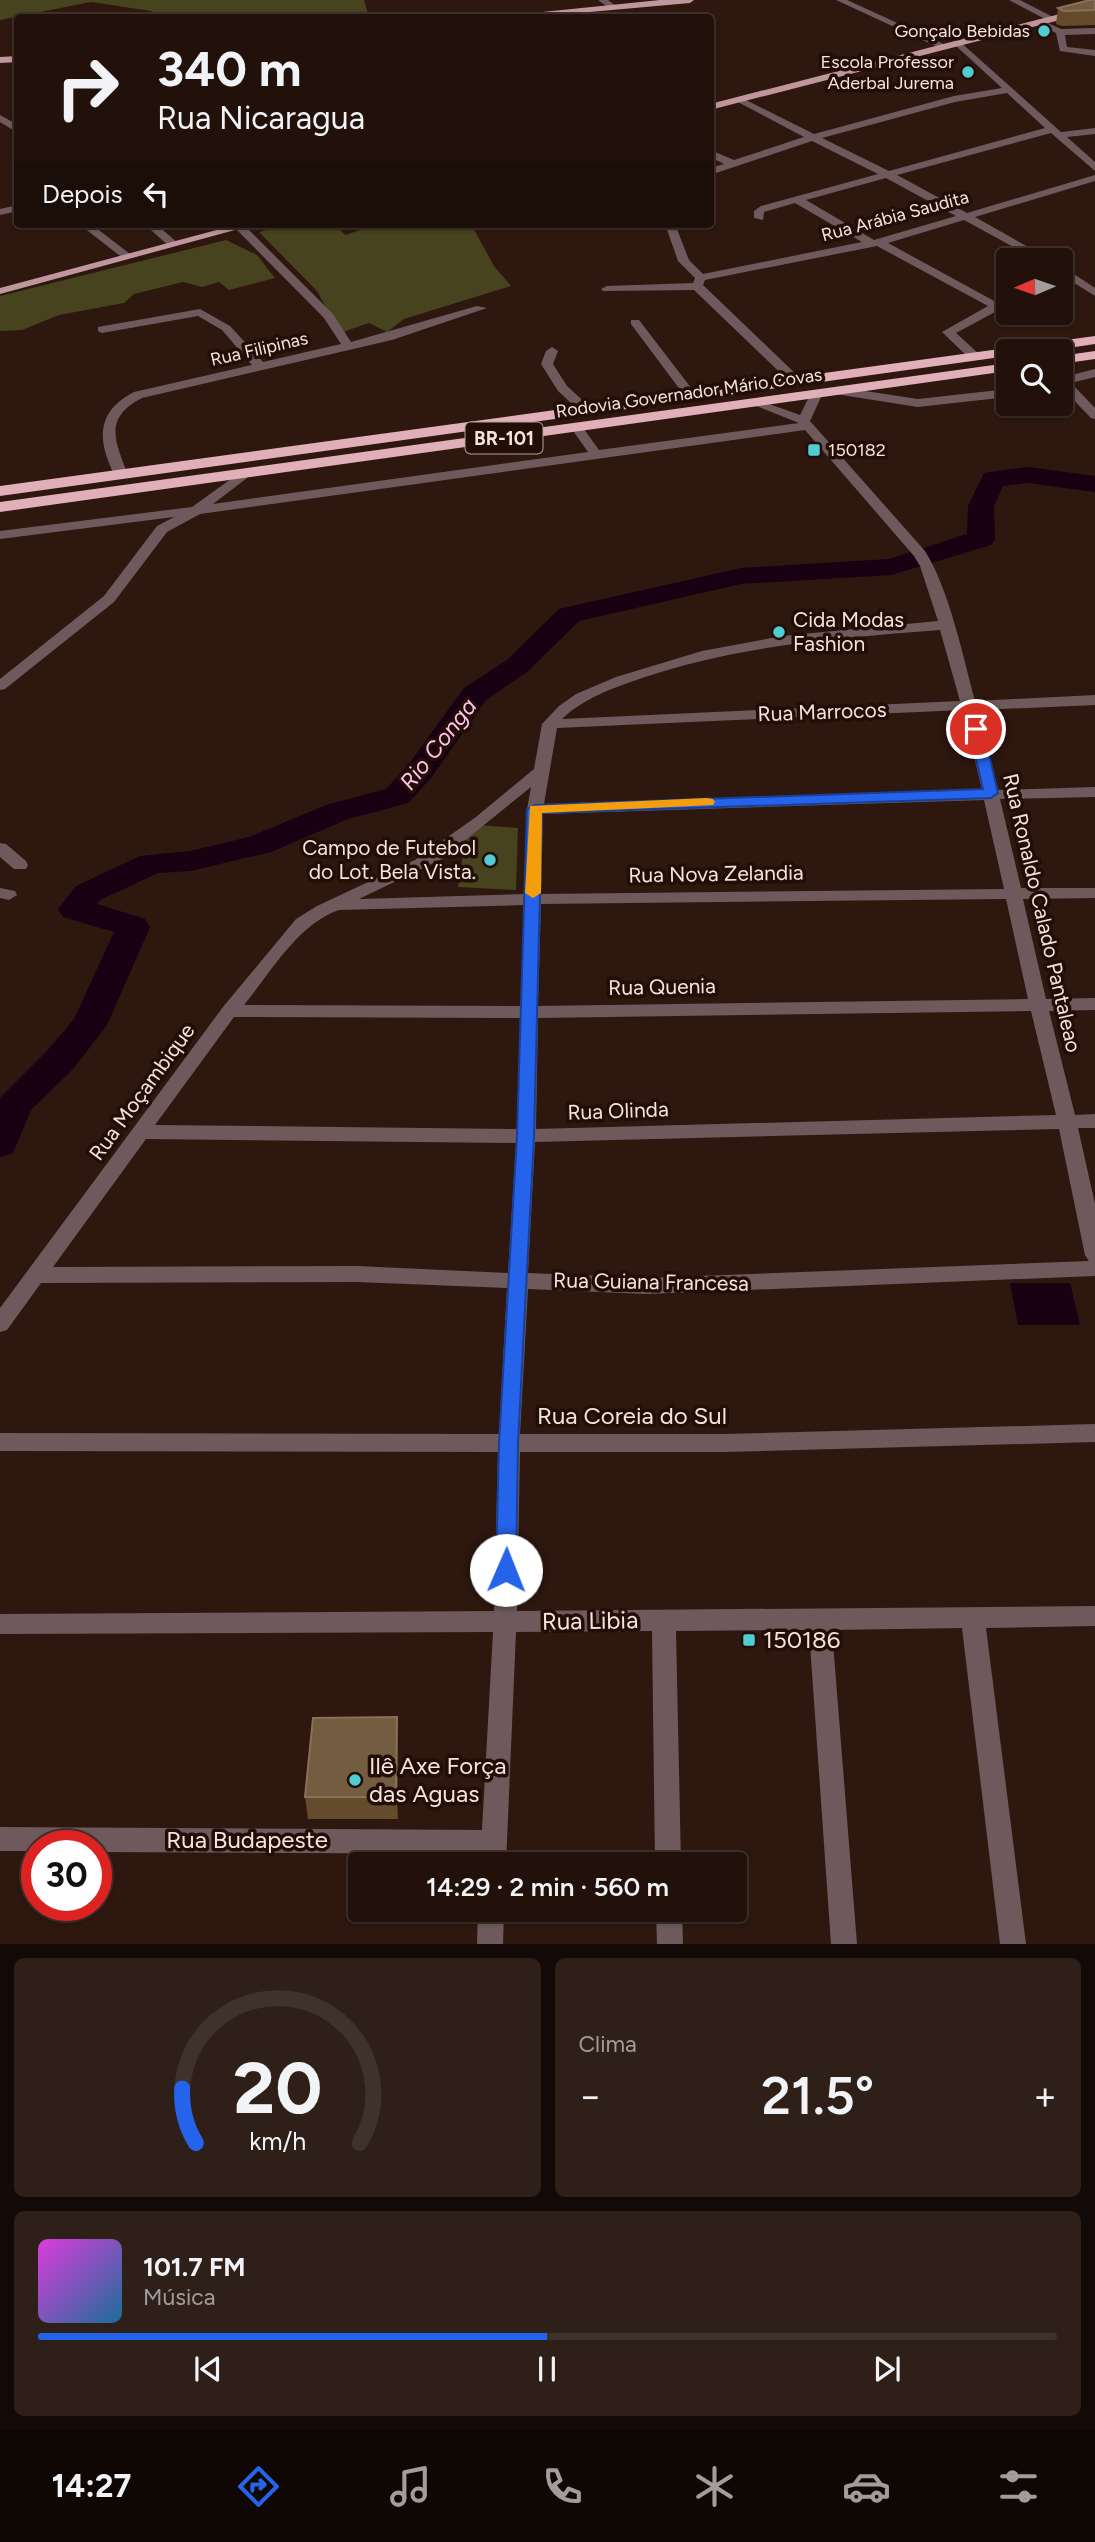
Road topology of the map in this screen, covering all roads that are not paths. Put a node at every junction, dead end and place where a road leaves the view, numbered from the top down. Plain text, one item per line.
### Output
1 (602, 0) edge
2 (691, 0) edge
3 (840, 0) edge
4 (1013, 0) edge
5 (595, 4) edge
6 (612, 6) junction
7 (1095, 8) edge
8 (518, 14) edge
9 (1050, 19) junction
10 (1039, 22) junction
11 (1060, 32) junction
12 (1095, 32) edge
13 (958, 43) junction
14 (945, 47) junction
15 (1095, 53) edge
16 (1008, 90) junction
17 (739, 100) junction
18 (714, 106) edge
19 (1095, 131) edge
20 (1056, 132) junction
21 (813, 137) junction
22 (714, 155) edge
23 (731, 163) junction
24 (1093, 165) edge
25 (714, 170) edge
26 (887, 174) junction
27 (1095, 178) edge
28 (796, 199) junction
29 (966, 216) junction
30 (759, 218) dead end
31 (89, 228) edge
32 (154, 228) edge
33 (234, 228) edge
34 (249, 228) edge
35 (672, 228) edge
36 (875, 243) junction
37 (173, 244) junction
38 (1024, 248) edge
39 (128, 257) junction
40 (1073, 279) edge
41 (699, 282) junction
42 (607, 289) dead end
43 (0, 291) edge
44 (1095, 293) edge
45 (994, 305) joint
46 (481, 308) dead end
47 (635, 322) dead end
48 (102, 329) dead end
49 (1095, 340) edge
50 (1073, 343) edge
51 (348, 346) junction
52 (552, 351) dead end
53 (996, 354) edge
54 (1095, 355) edge
55 (975, 356) junction
56 (1073, 358) edge
57 (261, 367) junction
58 (996, 369) edge
59 (1095, 373) edge
60 (1073, 379) edge
61 (797, 382) junction
62 (839, 391) junction
63 (1073, 393) edge
64 (816, 394) junction
65 (996, 394) edge
66 (691, 396) junction
67 (755, 403) junction
68 (587, 411) junction
69 (1095, 415) edge
70 (806, 423) junction
71 (577, 428) junction
72 (595, 453) junction
73 (121, 475) junction
74 (242, 475) junction
75 (0, 491) edge
76 (0, 507) edge
77 (193, 513) junction
78 (0, 535) edge
79 (947, 625) junction
80 (0, 686) edge
81 (1095, 700) edge
82 (971, 708) junction
83 (550, 724) junction
84 (541, 771) junction
85 (1095, 792) edge
86 (991, 793) junction
87 (535, 809) junction
88 (0, 848) edge
89 (20, 865) dead end
90 (1095, 893) edge
91 (1013, 894) junction
92 (533, 899) junction
93 (338, 905) junction
94 (1095, 1004) edge
95 (1038, 1005) junction
96 (229, 1011) junction
97 (527, 1012) junction
98 (1068, 1121) junction
99 (1095, 1121) edge
100 (141, 1132) junction
101 (526, 1136) junction
102 (1095, 1255) edge
103 (1095, 1268) edge
104 (38, 1275) junction
105 (519, 1278) junction
106 (0, 1324) edge
107 (1095, 1433) edge
108 (0, 1442) edge
109 (509, 1443) junction
110 (1095, 1616) edge
111 (973, 1619) junction
112 (664, 1620) junction
113 (820, 1620) junction
114 (505, 1622) junction
115 (0, 1624) edge
116 (0, 1839) edge
117 (459, 1852) edge
118 (494, 1852) edge
119 (668, 1852) edge
120 (491, 1922) edge
121 (669, 1922) edge
122 (490, 1944) edge
123 (670, 1944) edge
124 (844, 1944) edge
125 (1013, 1944) edge

1 - 6 street
2 - 6 main road
3 - 14 street
4 - 9 street
5 - 6 main road
5 - 8 main road
7 - 9 main road
9 - 10 main road
10 - 11 street
10 - 13 main road
11 - 12 street
11 - 15 street
13 - 14 main road
13 - 16 street
14 - 17 main road
16 - 20 street
16 - 21 street
17 - 18 main road
17 - 21 street
19 - 20 street
20 - 24 street
20 - 26 street
21 - 23 street
21 - 26 street
22 - 23 street
23 - 25 street
26 - 28 street
26 - 29 street
27 - 29 street, Rua Arábia Saudita
28 - 30 street
28 - 36 street
29 - 36 street, Rua Arábia Saudita
29 - 38 street
31 - 39 street
32 - 37 street
33 - 37 main road
34 - 51 street
35 - 41 street
36 - 41 street, Rua Arábia Saudita
36 - 45 street
37 - 39 main road
39 - 43 main road
40 - 44 street
41 - 42 street
41 - 61 street
45 - 55 street
46 - 51 street, Rua Filipinas
47 - 66 street
48 - 57 street
49 - 50 highway, Rodovia Governador Mário Covas / BR-101
51 - 57 street, Rua Filipinas
52 - 68 street
53 - 55 highway, Rodovia Governador Mário Covas / BR-101
54 - 56 highway
55 - 61 highway, Rodovia Governador Mário Covas / BR-101
57 - 73 street, Rua Filipinas
58 - 62 highway, Rodovia Governador Mário Covas / BR-101
59 - 60 street
61 - 66 highway, Rodovia Governador Mário Covas / BR-101
62 - 64 highway, Rodovia Governador Mário Covas / BR-101
62 - 65 street
63 - 69 street
64 - 67 highway, Rodovia Governador Mário Covas / BR-101
64 - 70 street
66 - 68 highway, Rodovia Governador Mário Covas / BR-101
67 - 70 street
67 - 71 highway, Rodovia Governador Mário Covas / BR-101
68 - 73 highway, Rodovia Governador Mário Covas / BR-101
70 - 72 street
70 - 79 street, Rua Ronaldo Calado Pantaleao
71 - 72 street
71 - 74 highway, Rodovia Governador Mário Covas / BR-101
72 - 77 street
73 - 75 highway, Rodovia Governador Mário Covas / BR-101
74 - 76 highway, Rodovia Governador Mário Covas / BR-101
74 - 77 street
77 - 78 street
77 - 80 street
79 - 82 street, Rua Ronaldo Calado Pantaleao
79 - 83 street
81 - 82 street, Rua Marrocos
82 - 83 street, Rua Marrocos
82 - 86 street, Rua Ronaldo Calado Pantaleao
83 - 84 street
84 - 87 street
84 - 93 street, Rua Moçambique
85 - 86 street
86 - 87 street
86 - 91 street, Rua Ronaldo Calado Pantaleao
87 - 92 street
88 - 89 street
90 - 91 street, Rua Nova Zelandia
91 - 92 street, Rua Nova Zelandia
91 - 95 street, Rua Ronaldo Calado Pantaleao
92 - 93 street, Rua Nova Zelandia
92 - 97 street
93 - 96 street, Rua Moçambique
94 - 95 street, Rua Quenia
95 - 97 street, Rua Quenia
95 - 98 street, Rua Ronaldo Calado Pantaleao
96 - 97 street, Rua Quenia
96 - 100 street, Rua Moçambique
97 - 101 street
98 - 99 street, Rua Olinda
98 - 101 street, Rua Olinda
98 - 102 street, Rua Ronaldo Calado Pantaleao
100 - 101 street, Rua Olinda
100 - 104 street, Rua Moçambique
101 - 105 street
103 - 105 street, Rua Guiana Francesa
104 - 105 street, Rua Guiana Francesa
104 - 106 street, Rua Moçambique
105 - 109 street
107 - 109 street, Rua Coreia do Sul
108 - 109 street, Rua Coreia do Sul
109 - 114 street
110 - 111 street, Rua Libia
111 - 113 street, Rua Libia
111 - 125 street
112 - 113 street, Rua Libia
112 - 114 street, Rua Libia
112 - 119 street
113 - 124 street
114 - 115 street, Rua Libia
114 - 118 street
116 - 117 street, Rua Budapeste
120 - 122 street
121 - 123 street

